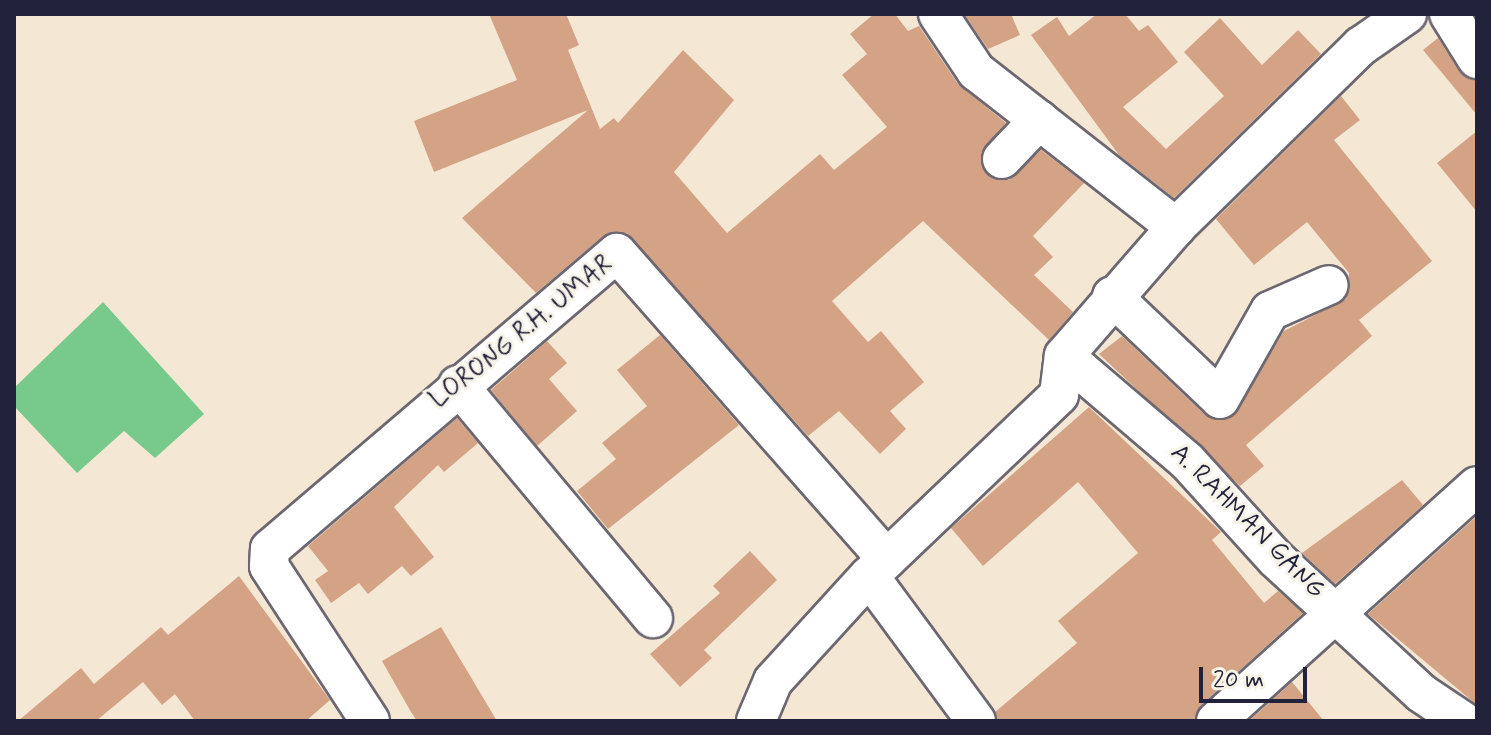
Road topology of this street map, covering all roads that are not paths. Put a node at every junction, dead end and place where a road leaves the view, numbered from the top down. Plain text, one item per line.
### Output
1 (938, 14) edge
2 (1407, 14) edge
3 (1449, 14) edge
4 (1477, 59) edge
5 (1039, 120) junction
6 (1002, 159) dead end
7 (1176, 227) junction
8 (1329, 285) dead end
9 (1112, 296) junction
10 (1064, 356) junction
11 (458, 385) junction
12 (1477, 486) edge
13 (878, 567) junction
14 (1341, 612) junction
15 (653, 618) dead end
16 (370, 721) edge
17 (756, 721) edge
18 (976, 721) edge
19 (1216, 721) edge
20 (1463, 721) edge

1 - 5 street
2 - 7 street
3 - 4 street
5 - 6 street
5 - 7 street
7 - 9 street
8 - 9 street
9 - 10 street
10 - 13 street
10 - 14 street, A. RAHMAN GANG
11 - 13 street, LORONG R.H. UMAR
11 - 15 street
11 - 16 street, LORONG R.H. UMAR
12 - 14 street
13 - 17 street
13 - 18 street
14 - 19 street
14 - 20 street, A. RAHMAN GANG

